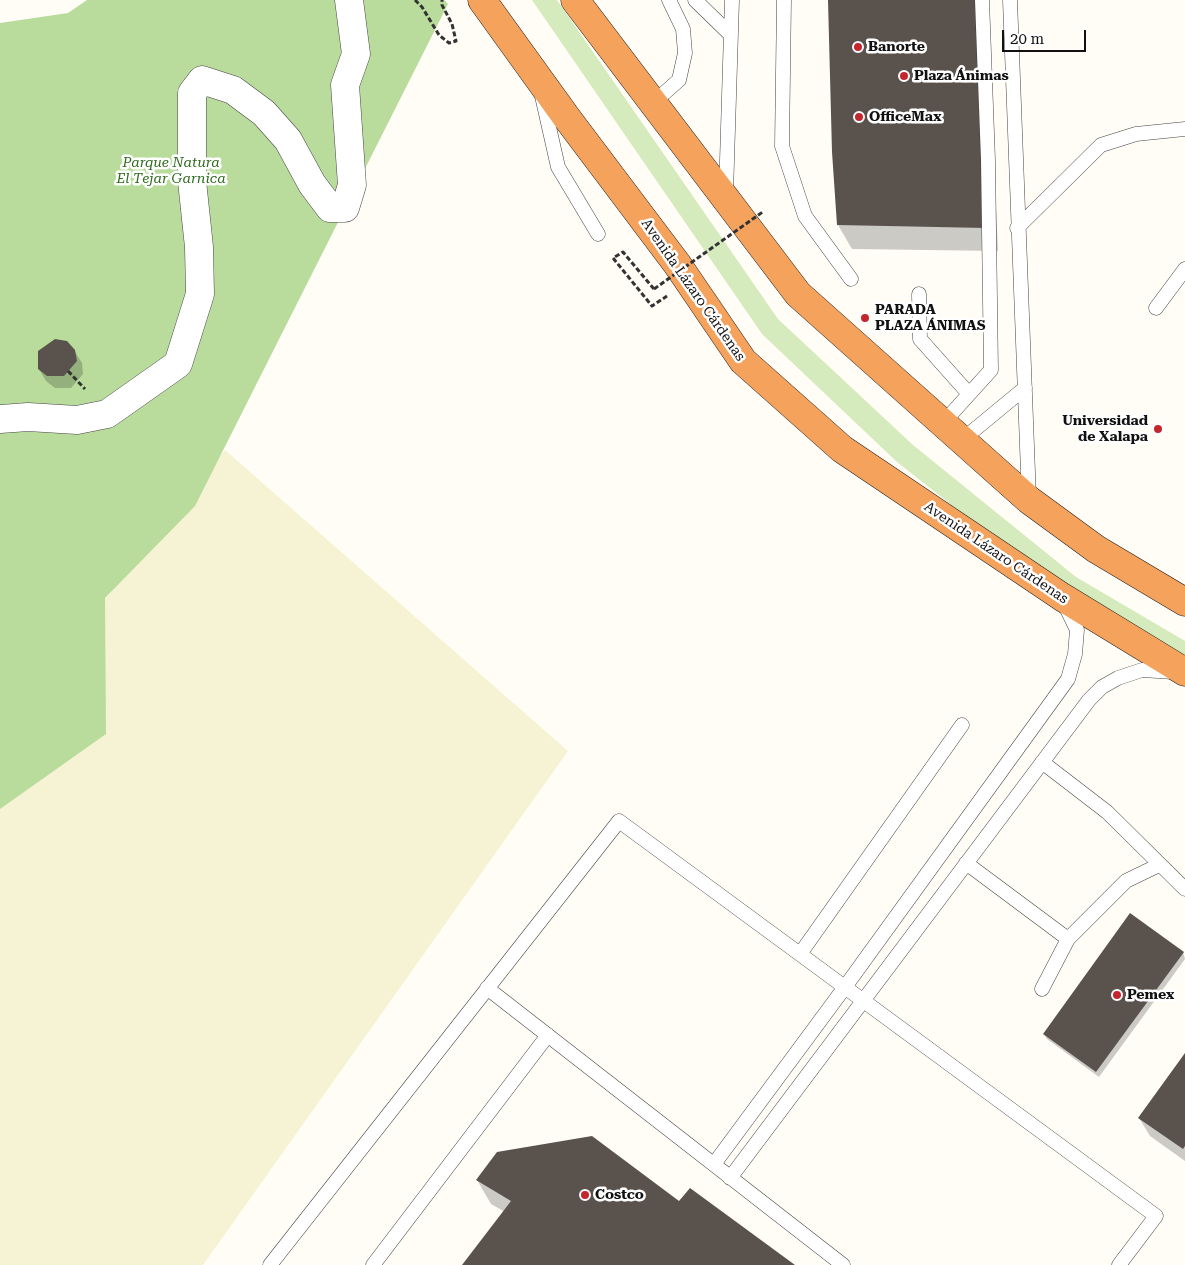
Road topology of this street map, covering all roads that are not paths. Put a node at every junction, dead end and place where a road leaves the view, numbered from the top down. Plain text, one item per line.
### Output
1 (350, 0) edge
2 (482, 0) edge
3 (575, 0) edge
4 (669, 0) edge
5 (695, 0) edge
6 (732, 0) edge
7 (784, 0) edge
8 (982, 0) edge
9 (1010, 0) edge
10 (731, 35) junction
11 (538, 78) junction
12 (653, 103) junction
13 (1185, 129) edge
14 (726, 199) junction
15 (1018, 228) junction
16 (598, 234) dead end
17 (1185, 269) edge
18 (851, 279) dead end
19 (919, 294) dead end
20 (1156, 308) dead end
21 (1025, 388) junction
22 (970, 394) junction
23 (0, 418) edge
24 (952, 432) junction
25 (1029, 500) junction
26 (1062, 597) junction
27 (1185, 602) edge
28 (1185, 673) edge
29 (962, 725) dead end
30 (1042, 762) junction
31 (966, 863) junction
32 (1159, 865) junction
33 (1185, 889) edge
34 (1068, 939) junction
35 (800, 954) junction
36 (845, 987) junction
37 (487, 988) junction
38 (1042, 989) dead end
39 (862, 1000) junction
40 (548, 1035) junction
41 (714, 1164) junction
42 (730, 1178) junction
43 (270, 1265) edge
44 (373, 1265) edge
45 (843, 1265) edge
46 (1120, 1265) edge

1 - 23 street
2 - 11 highway, Avenida Lázaro Cárdenas
3 - 12 highway
4 - 12 lane
5 - 10 lane
6 - 10 lane
7 - 18 lane
8 - 22 lane
9 - 15 lane
10 - 14 lane
11 - 16 lane
11 - 26 highway, Avenida Lázaro Cárdenas
12 - 14 highway
13 - 15 lane
14 - 24 highway
15 - 21 lane
17 - 20 lane
19 - 22 lane
21 - 24 lane
21 - 25 lane
22 - 24 lane
24 - 25 highway
25 - 27 highway
26 - 28 highway, Avenida Lázaro Cárdenas
26 - 36 lane
28 - 30 lane
29 - 35 lane
30 - 31 lane
30 - 32 lane
31 - 34 lane
31 - 39 lane
32 - 33 lane
32 - 34 lane
34 - 38 lane
35 - 36 lane
35 - 37 lane
36 - 39 lane
36 - 41 lane
37 - 40 lane
37 - 43 lane
39 - 42 lane
39 - 46 lane
40 - 41 lane
40 - 44 lane
41 - 42 lane
42 - 45 lane

